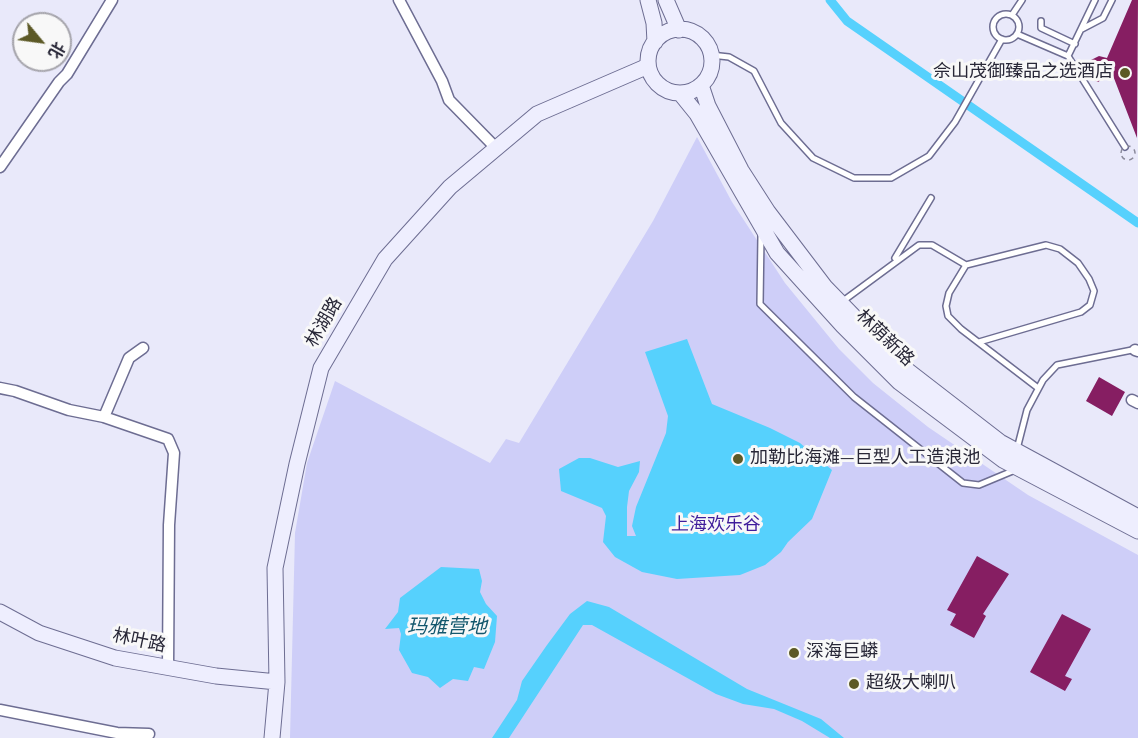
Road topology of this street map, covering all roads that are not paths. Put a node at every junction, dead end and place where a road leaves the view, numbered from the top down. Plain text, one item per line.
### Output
1 (112, 0) edge
2 (399, 0) edge
3 (648, 0) edge
4 (666, 0) edge
5 (1022, 0) edge
6 (1095, 0) edge
7 (1112, 0) edge
8 (1012, 15) junction
9 (1041, 21) dead end
10 (1082, 29) junction
11 (680, 30) junction
12 (1017, 34) junction
13 (1002, 39) junction
14 (655, 42) junction
15 (1075, 44) junction
16 (711, 55) junction
17 (1068, 56) junction
18 (648, 66) junction
19 (701, 85) junction
20 (680, 93) junction
21 (1125, 147) dead end
22 (496, 148) junction
23 (0, 167) edge
24 (931, 198) dead end
25 (761, 227) junction
26 (893, 262) junction
27 (966, 265) junction
28 (841, 303) junction
29 (979, 342) junction
30 (143, 348) dead end
31 (1137, 350) edge
32 (0, 388) edge
33 (1038, 388) junction
34 (104, 417) junction
35 (1017, 451) junction
36 (1020, 468) junction
37 (1138, 517) edge
38 (1138, 531) edge
39 (0, 612) edge
40 (168, 668) junction
41 (277, 682) junction
42 (0, 710) edge
43 (149, 734) dead end
44 (272, 738) edge

1 - 23 street
2 - 22 street
3 - 14 main road
4 - 11 main road
5 - 8 lane
6 - 10 lane
7 - 10 lane
8 - 12 lane
8 - 13 lane
9 - 15 lane
10 - 15 lane
11 - 14 main road
11 - 16 main road
12 - 13 lane
12 - 17 lane
13 - 16 lane
14 - 18 main road
15 - 17 lane
16 - 19 main road
17 - 21 lane
18 - 20 main road, 林荫新路
18 - 22 main road, 林湖路
19 - 20 main road
19 - 28 main road, 林荫新路
20 - 25 main road, 林荫新路
22 - 41 main road, 林湖路
24 - 26 lane
25 - 36 main road, 林荫新路
25 - 36 lane
26 - 27 lane
26 - 28 lane
27 - 29 lane
27 - 29 lane
28 - 35 main road, 林荫新路
29 - 33 lane
30 - 34 street
31 - 33 lane
32 - 34 street
33 - 35 lane
34 - 40 street
35 - 37 main road, 林荫新路
36 - 38 main road, 林荫新路
39 - 40 main road, 林叶路
40 - 41 main road, 林叶路
41 - 44 main road, 林湖路
42 - 43 street

